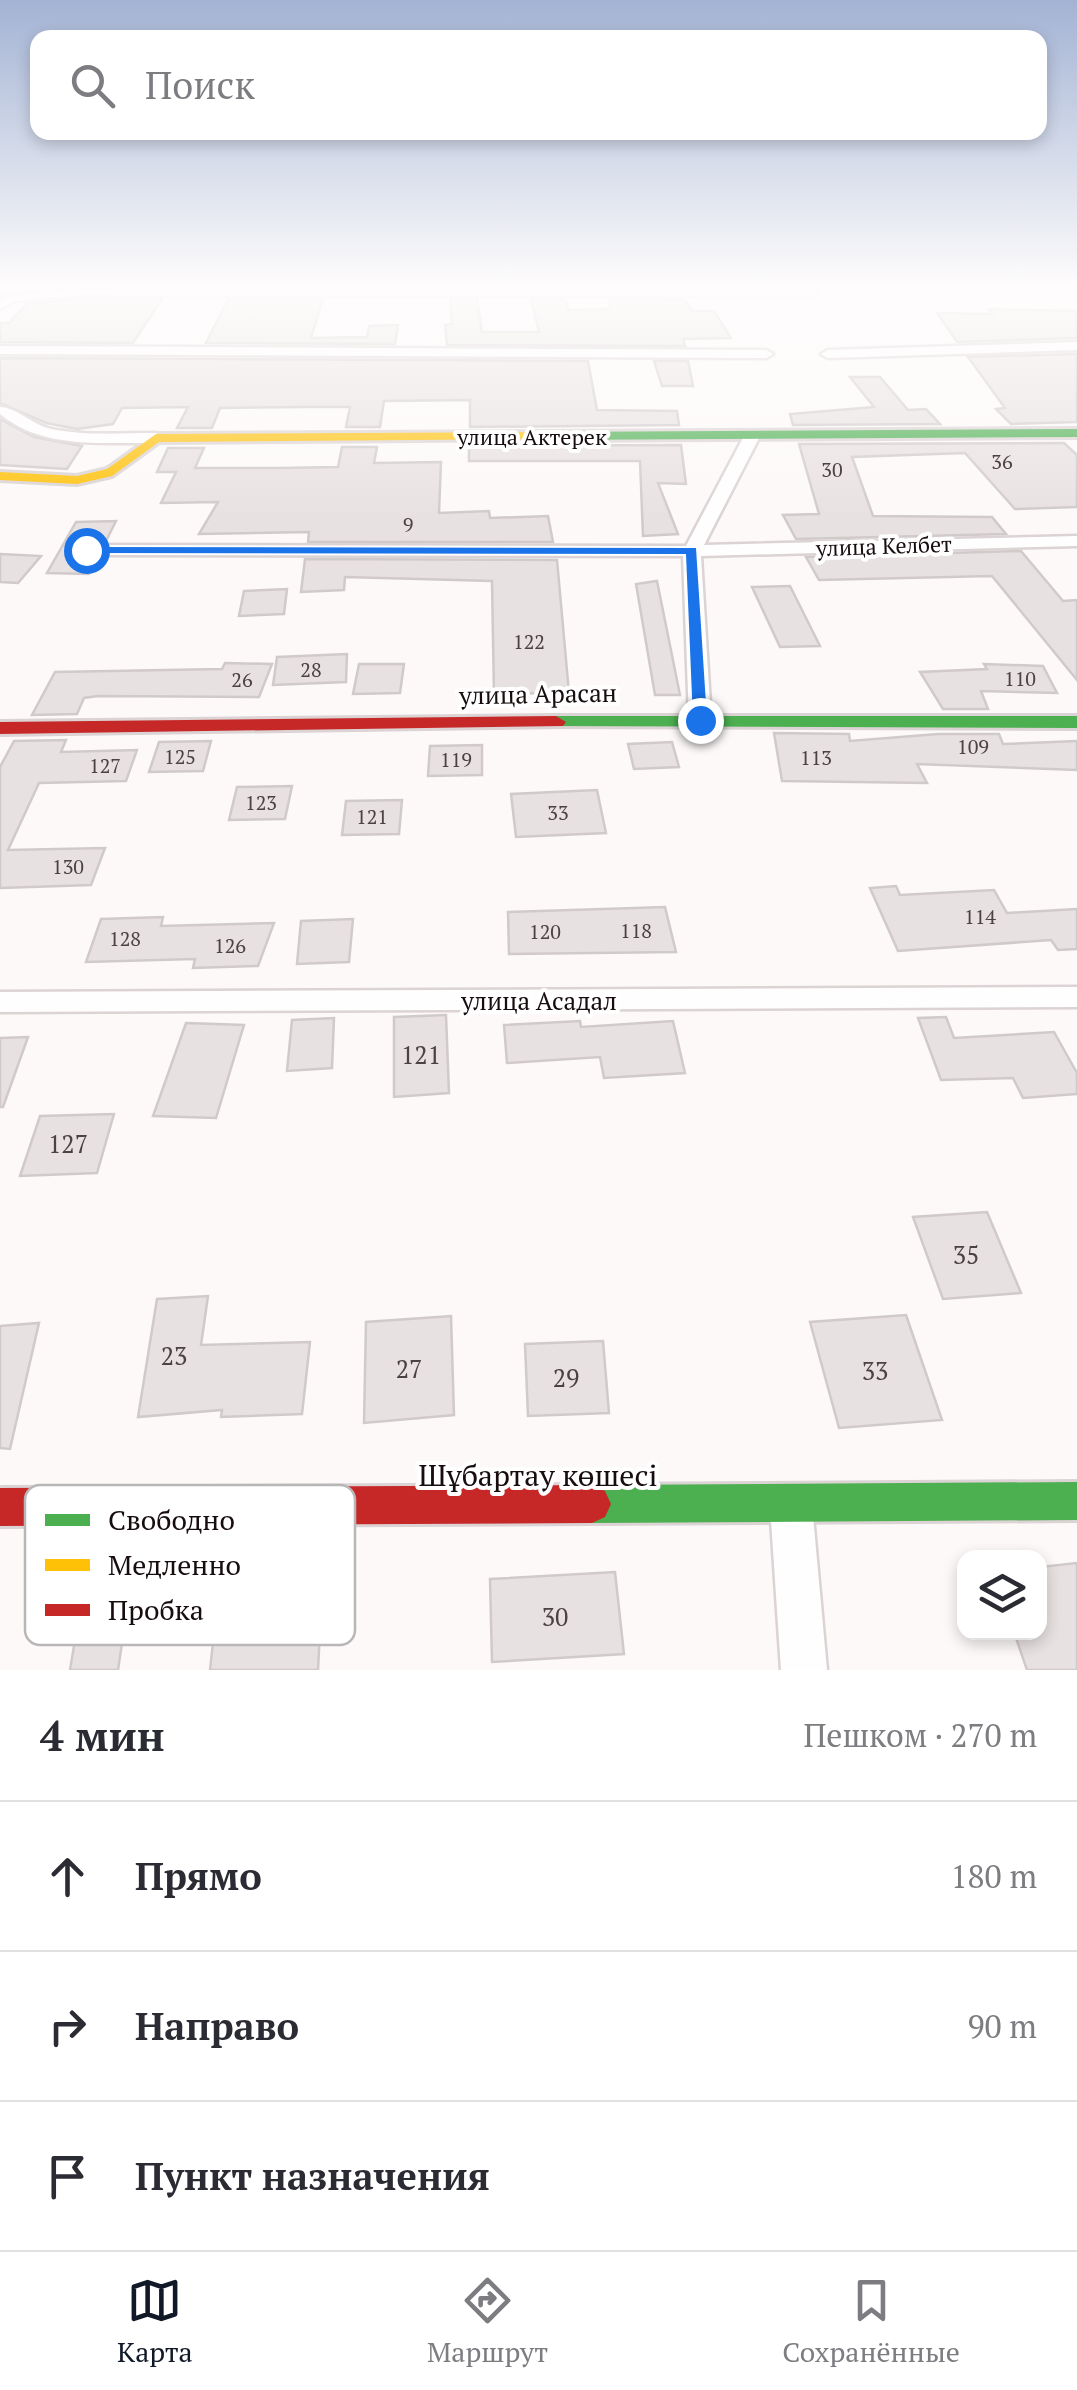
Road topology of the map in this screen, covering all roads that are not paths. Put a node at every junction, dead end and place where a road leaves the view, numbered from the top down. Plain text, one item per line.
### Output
1 (4, 410) dead end
2 (1077, 433) edge
3 (156, 438) junction
4 (750, 438) junction
5 (0, 476) edge
6 (1077, 541) edge
7 (86, 550) dead end
8 (692, 551) junction
9 (700, 720) junction
10 (1077, 722) edge
11 (0, 728) edge
12 (1077, 997) edge
13 (0, 1002) edge
14 (1077, 1501) edge
15 (791, 1505) junction
16 (355, 1506) edge
17 (0, 1507) edge
18 (25, 1507) edge
19 (804, 1670) edge

1 - 3 street
2 - 4 street, улица Актерек
3 - 4 street, улица Актерек
3 - 5 street
4 - 8 street
6 - 8 street, улица Келбет
7 - 8 street, улица Келбет
8 - 9 street
9 - 10 street, улица Арасан
9 - 11 street, улица Арасан
12 - 13 street, улица Асадал
14 - 15 street, Шұбартау көшесі
15 - 16 street, Шұбартау көшесі
15 - 19 street
17 - 18 street, Шұбартау көшесі

